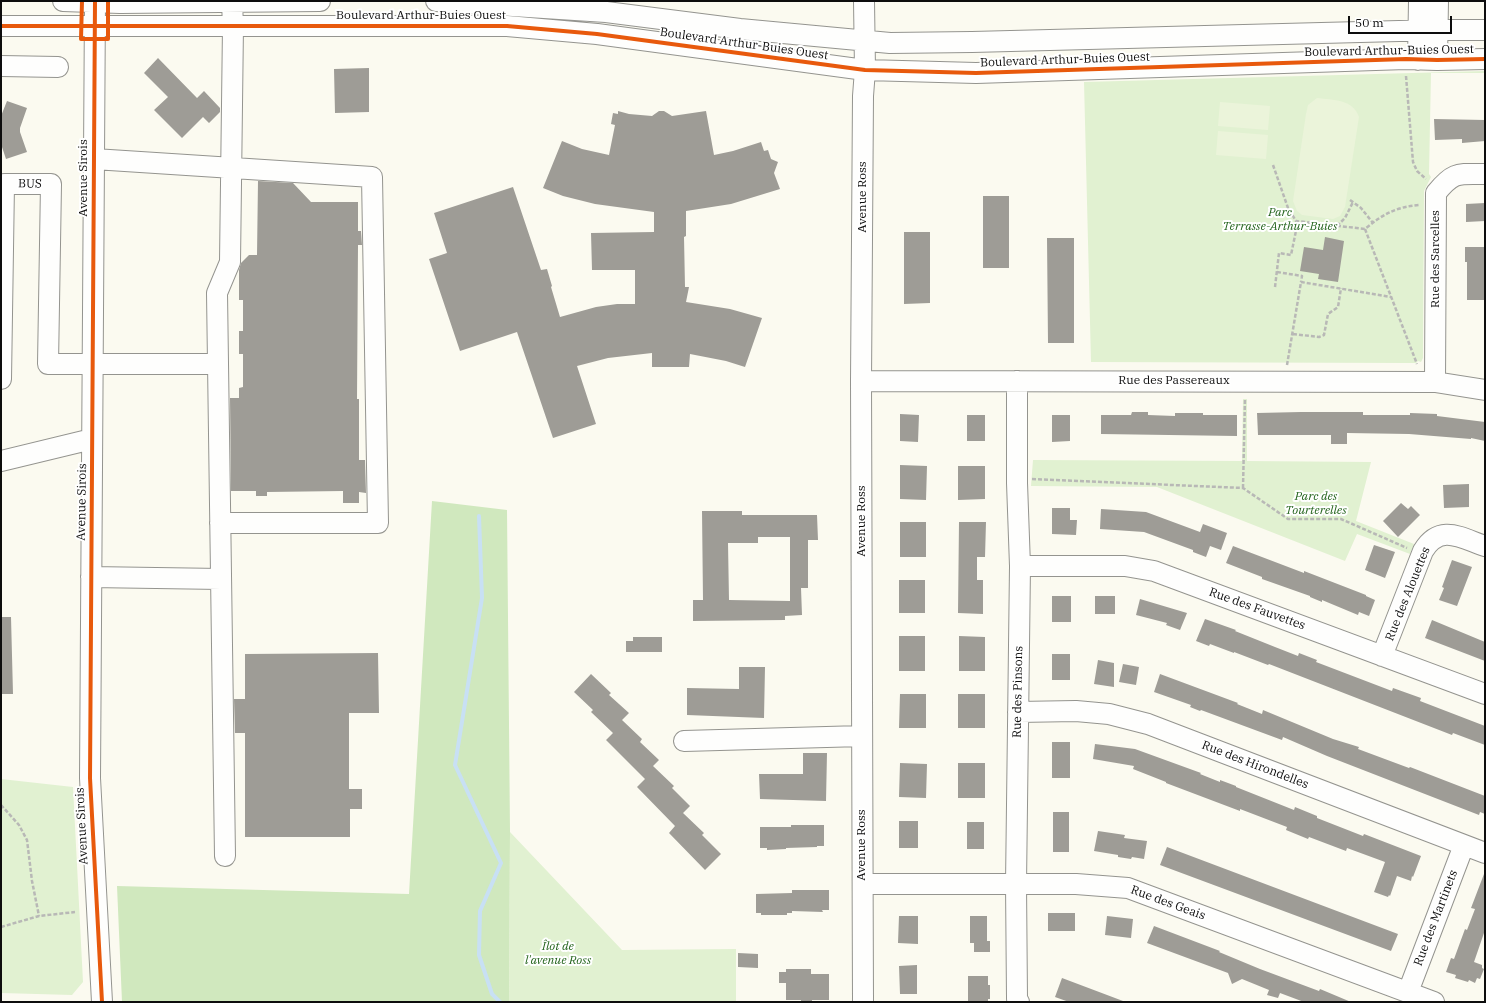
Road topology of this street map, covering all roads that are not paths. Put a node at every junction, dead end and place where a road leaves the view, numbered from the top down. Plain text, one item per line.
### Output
1 (63, 1) edge
2 (320, 1) edge
3 (436, 1) edge
4 (864, 1) edge
5 (1419, 1) edge
6 (1438, 1) edge
7 (95, 2) edge
8 (232, 2) edge
9 (1, 26) edge
10 (233, 26) junction
11 (95, 27) junction
12 (1428, 30) junction
13 (1485, 30) edge
14 (865, 41) junction
15 (1485, 59) edge
16 (1420, 60) junction
17 (1, 66) edge
18 (58, 67) dead end
19 (865, 70) junction
20 (94, 159) junction
21 (232, 168) junction
22 (1485, 174) edge
23 (93, 364) junction
24 (218, 364) junction
25 (1, 379) edge
26 (861, 381) junction
27 (1017, 381) junction
28 (1427, 382) junction
29 (1485, 390) edge
30 (92, 439) junction
31 (1, 461) edge
32 (220, 523) junction
33 (1485, 546) edge
34 (1020, 566) junction
35 (91, 577) junction
36 (221, 579) junction
37 (1382, 656) junction
38 (1485, 694) edge
39 (1018, 712) junction
40 (862, 736) junction
41 (684, 741) dead end
42 (1464, 845) junction
43 (1485, 853) edge
44 (225, 856) dead end
45 (862, 884) junction
46 (1016, 884) junction
47 (1408, 992) junction
48 (102, 1002) edge
49 (863, 1002) edge
50 (1019, 1002) edge
51 (1434, 1002) edge

1 - 7 street, Boulevard Arthur-Buies Ouest
2 - 8 street, Boulevard Arthur-Buies Ouest
3 - 14 street, Boulevard Arthur-Buies Ouest
4 - 14 street, Avenue Ross
5 - 12 street
6 - 12 street
7 - 8 street, Boulevard Arthur-Buies Ouest
7 - 11 street, Avenue Sirois
8 - 10 street
9 - 11 street, Boulevard Arthur-Buies Ouest
10 - 11 street, Boulevard Arthur-Buies Ouest
10 - 19 street, Boulevard Arthur-Buies Ouest
10 - 21 street
11 - 20 street, Avenue Sirois
12 - 13 street, Boulevard Arthur-Buies Ouest
12 - 14 street, Boulevard Arthur-Buies Ouest
12 - 16 street
14 - 19 street, Avenue Ross
15 - 16 street, Boulevard Arthur-Buies Ouest
16 - 19 street, Boulevard Arthur-Buies Ouest
17 - 18 street
19 - 26 street, Avenue Ross
20 - 21 street
20 - 23 street, Avenue Sirois
21 - 24 street
21 - 32 street
22 - 28 street, Rue des Sarcelles
23 - 24 street
23 - 25 street, BUS
23 - 30 street, Avenue Sirois
24 - 32 street
26 - 27 street, Rue des Passereaux
26 - 40 street, Avenue Ross
27 - 28 street, Rue des Passereaux
27 - 34 street, Rue des Pinsons
28 - 29 street, Rue des Passereaux
30 - 31 street
30 - 35 street, Avenue Sirois
32 - 36 street
33 - 37 street, Rue des Alouettes
34 - 37 street, Rue des Fauvettes
34 - 39 street, Rue des Pinsons
35 - 36 street
35 - 48 street, Avenue Sirois
36 - 44 street
37 - 38 street, Rue des Fauvettes
39 - 42 street, Rue des Hirondelles
39 - 46 street, Rue des Pinsons
40 - 41 street
40 - 45 street, Avenue Ross
42 - 43 street, Rue des Hirondelles
42 - 47 street, Rue des Martinets
45 - 46 street, Rue des Geais
45 - 49 street, Avenue Ross
46 - 47 street, Rue des Geais
46 - 50 street, Rue des Pinsons
47 - 51 street, Rue des Geais

